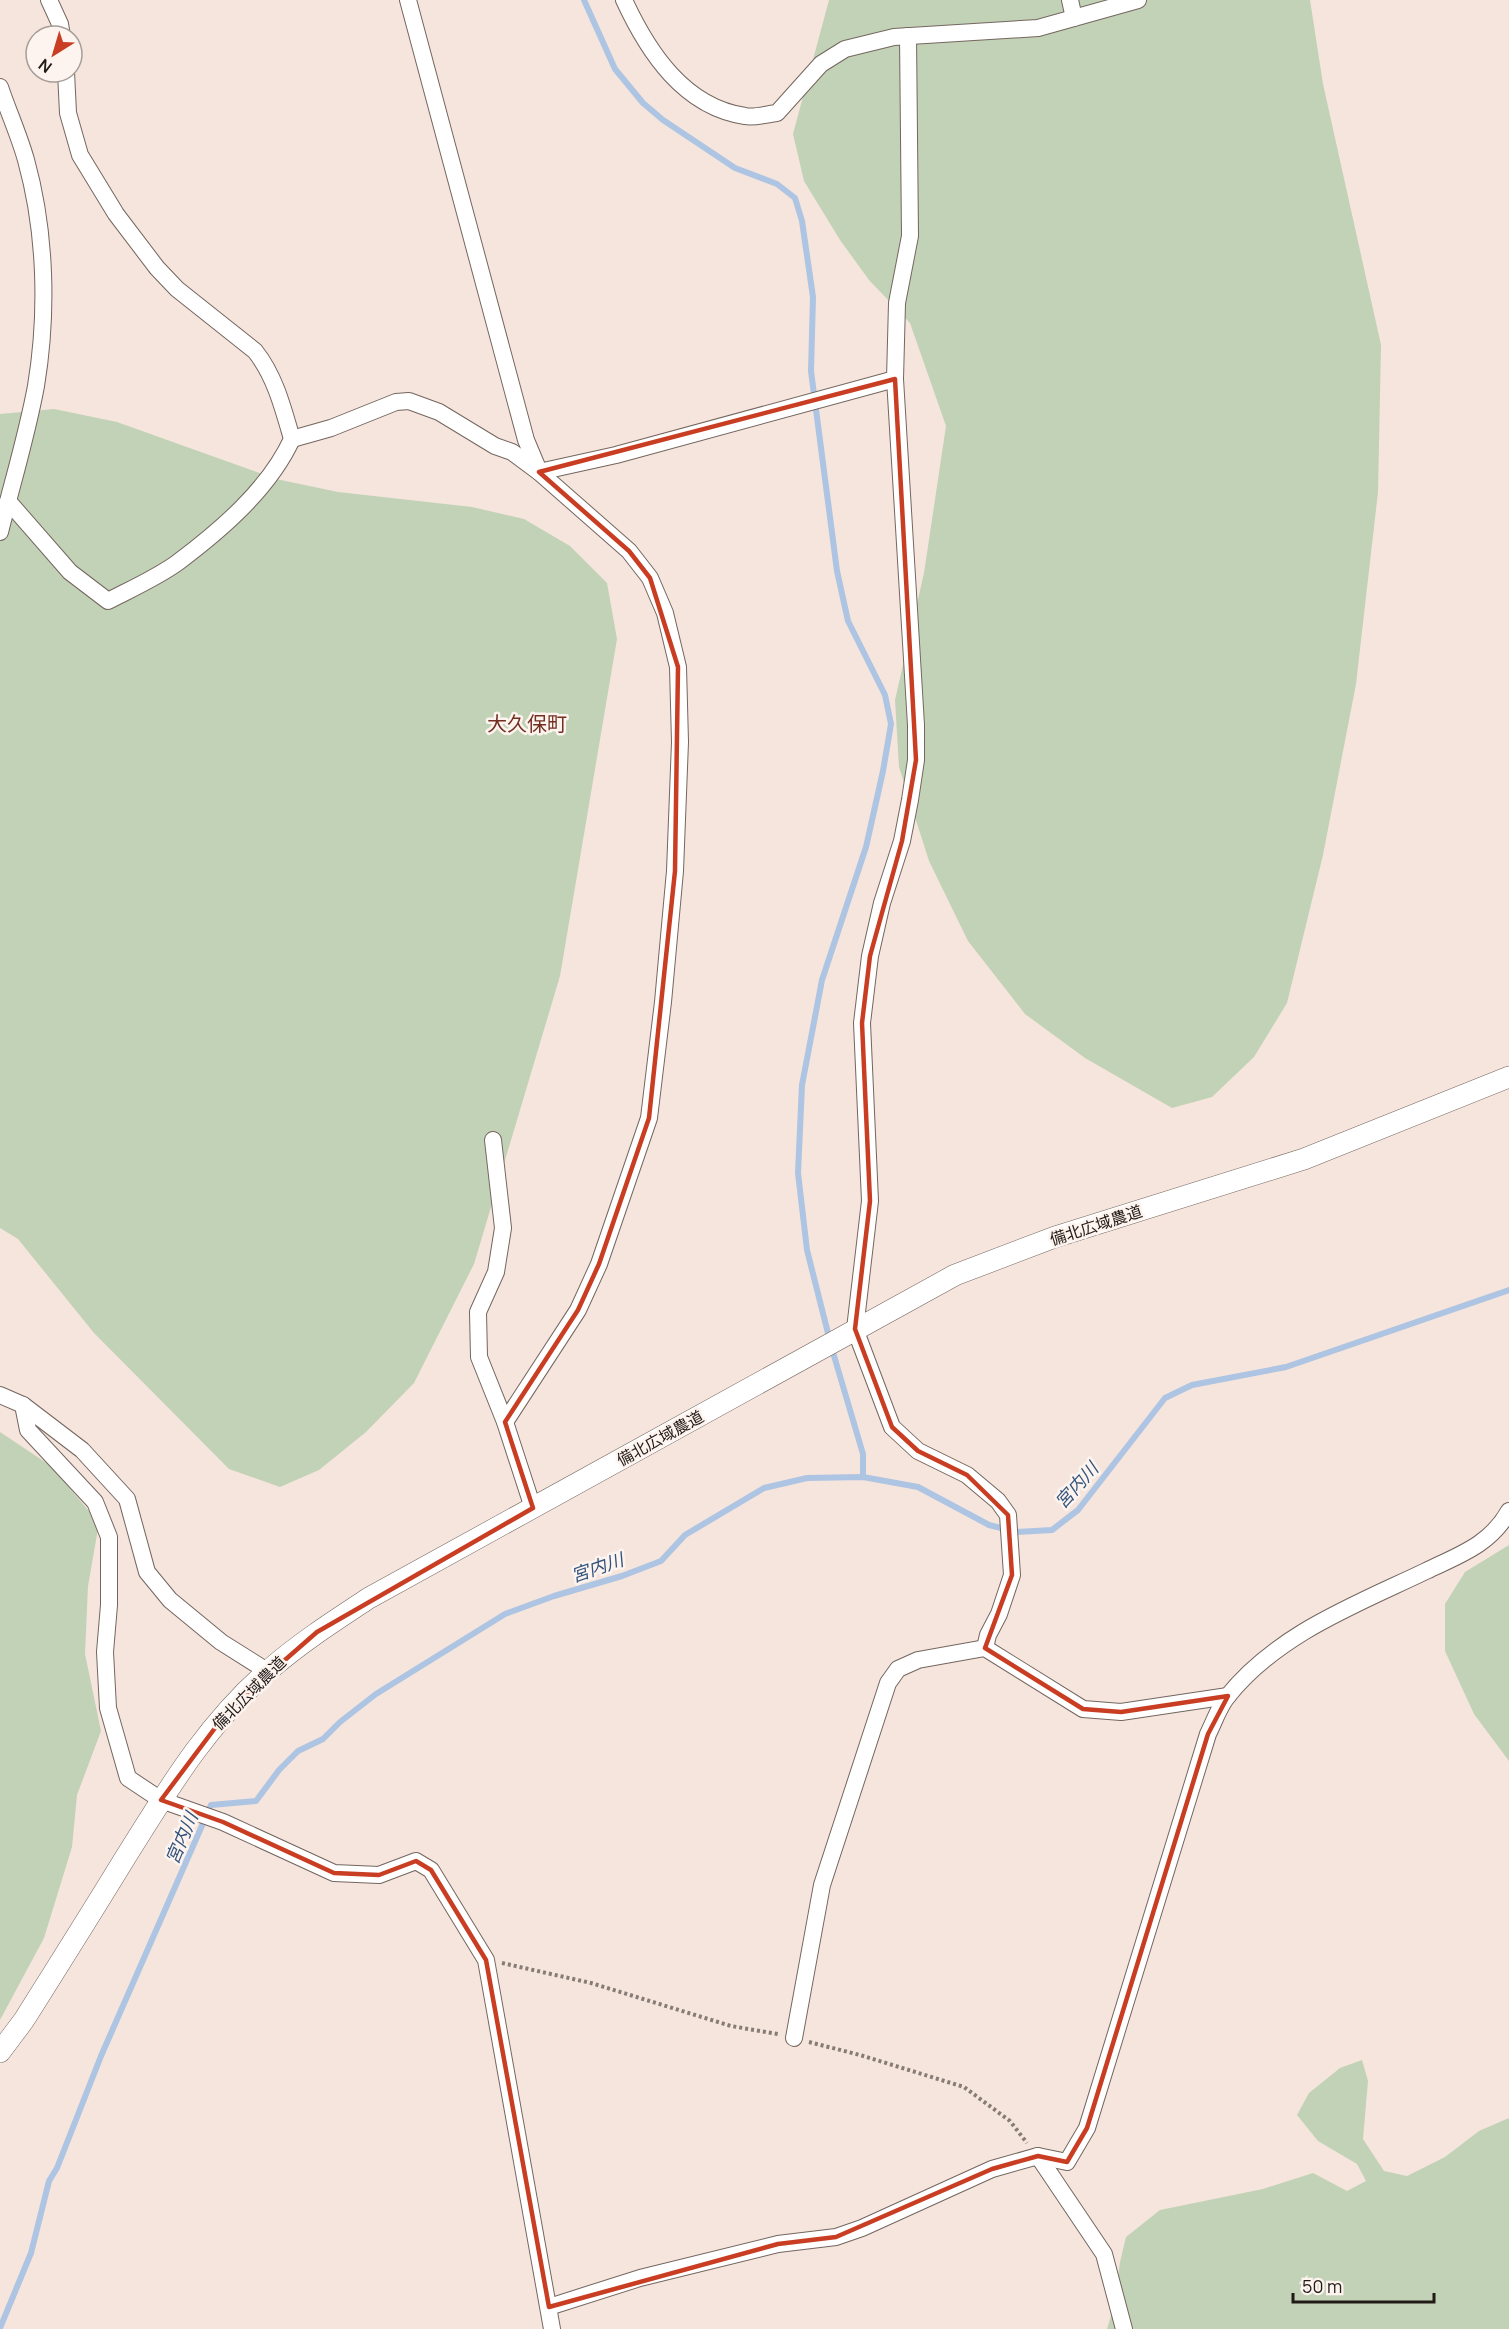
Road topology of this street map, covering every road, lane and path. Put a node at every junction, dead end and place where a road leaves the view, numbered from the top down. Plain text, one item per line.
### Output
1 (49, 0) edge
2 (408, 0) edge
3 (624, 0) edge
4 (1070, 0) edge
5 (1138, 0) edge
6 (1074, 18) junction
7 (60, 24) edge
8 (908, 36) junction
9 (67, 84) edge
10 (0, 87) edge
11 (895, 379) junction
12 (292, 439) junction
13 (539, 472) junction
14 (8, 501) junction
15 (0, 530) edge
16 (1509, 1077) edge
17 (493, 1140) dead end
18 (855, 1329) junction
19 (0, 1395) edge
20 (23, 1405) junction
21 (505, 1422) junction
22 (533, 1508) junction
23 (1509, 1511) edge
24 (985, 1648) junction
25 (267, 1671) junction
26 (1228, 1696) junction
27 (161, 1800) junction
28 (486, 1960) junction
29 (794, 2038) junction
30 (0, 2052) edge
31 (1038, 2156) junction
32 (549, 2307) junction
33 (552, 2329) edge
34 (1124, 2329) edge

1 - 7 street
2 - 13 street
3 - 8 street
4 - 6 street
5 - 6 street
6 - 8 street
8 - 11 street
9 - 12 street
10 - 14 street
11 - 13 street
11 - 18 street
12 - 13 street
12 - 14 street
13 - 21 street
14 - 15 street
16 - 18 street, 備北広域農道
17 - 21 street
18 - 22 street, 備北広域農道
18 - 24 street
19 - 20 street
20 - 25 street
20 - 27 street
21 - 22 street
22 - 25 street, 備北広域農道
23 - 26 street
24 - 26 street
24 - 29 street
25 - 27 street, 備北広域農道
26 - 31 street
27 - 28 street
27 - 30 street, 備北広域農道
28 - 29 path
28 - 32 street
29 - 31 path
31 - 32 street
31 - 34 street
32 - 33 street

